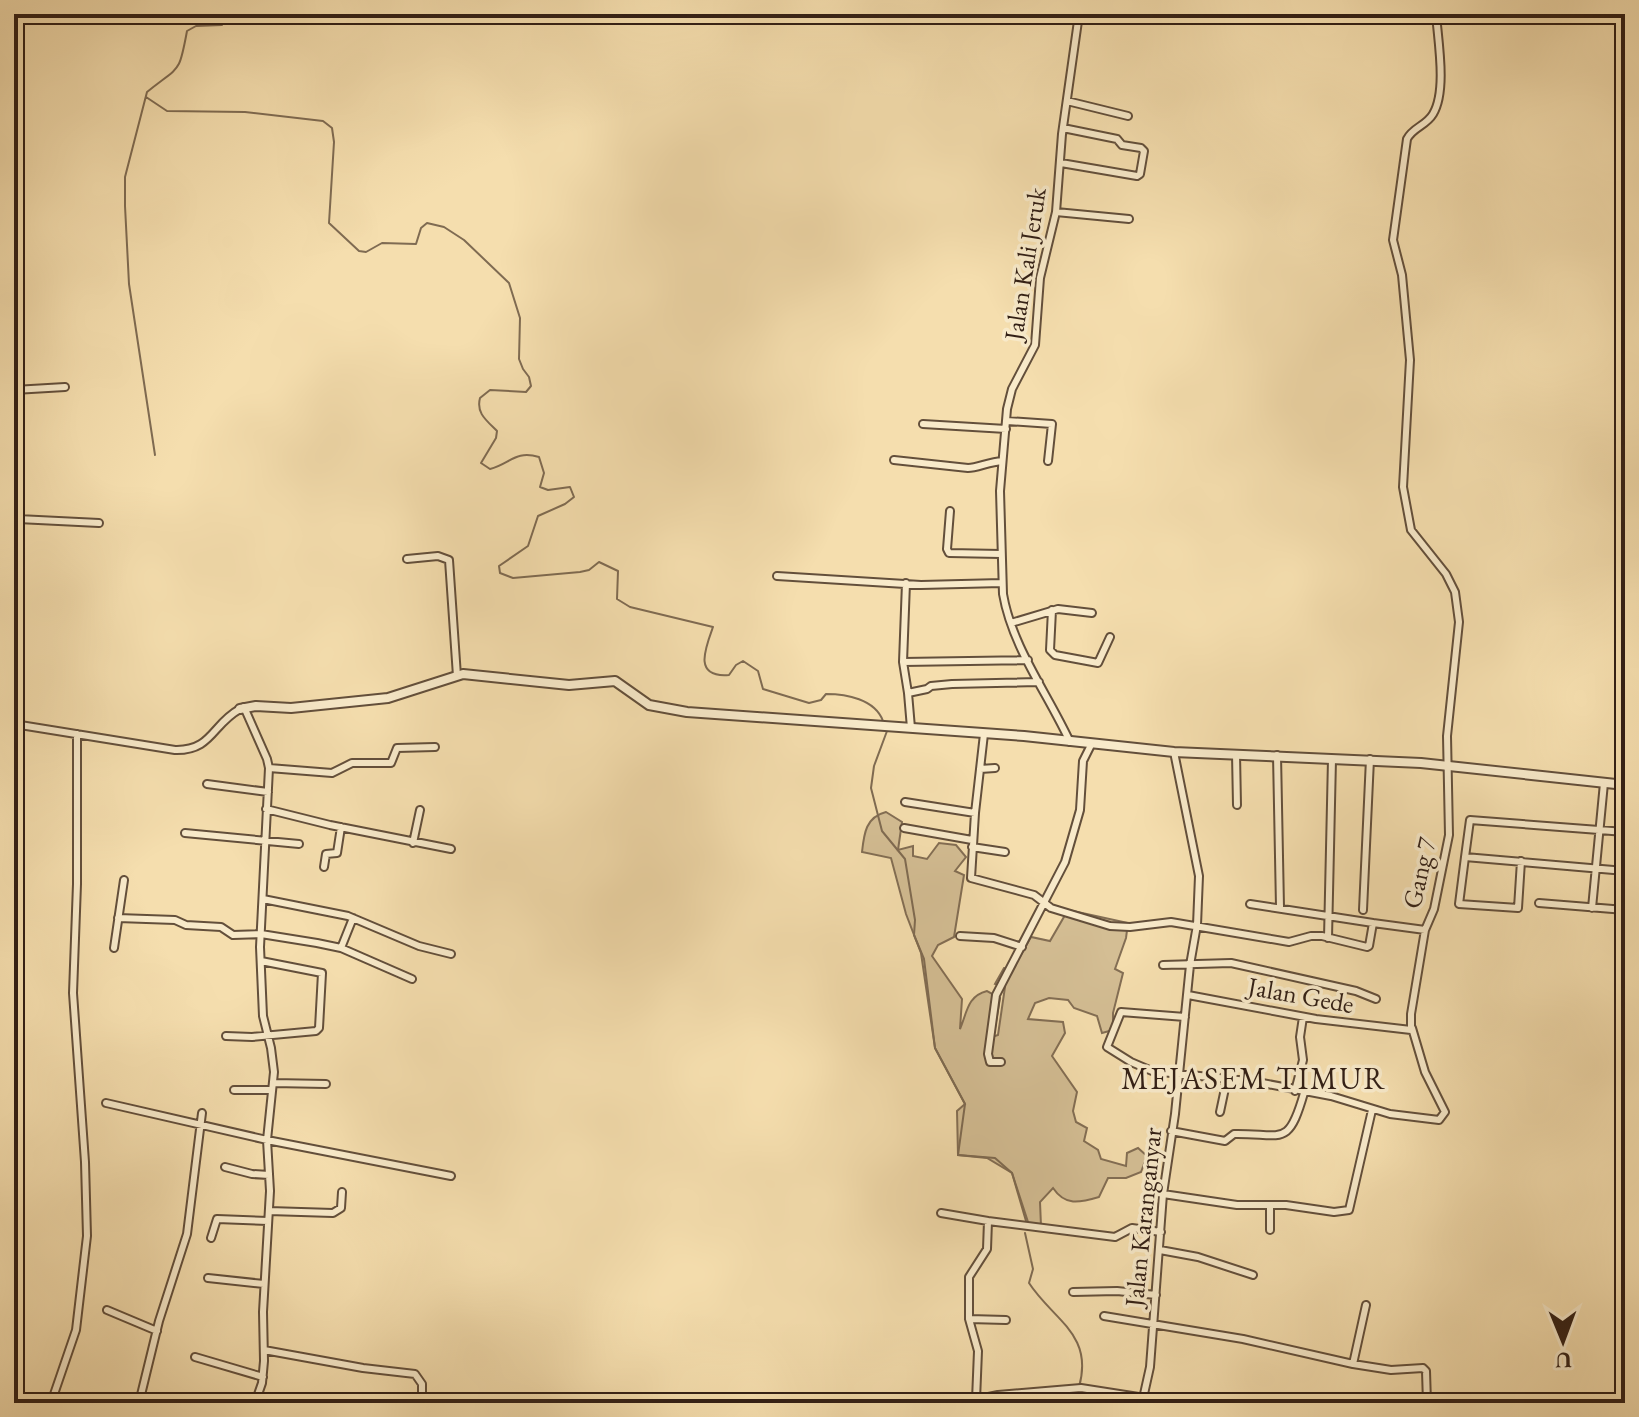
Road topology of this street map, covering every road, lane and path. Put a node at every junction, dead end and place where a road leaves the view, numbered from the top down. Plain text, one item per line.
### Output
1 (1079, 14) edge
2 (1436, 14) edge
3 (1067, 101) junction
4 (1128, 116) dead end
5 (1063, 128) junction
6 (1061, 163) junction
7 (1056, 212) junction
8 (1129, 219) dead end
9 (65, 387) dead end
10 (14, 390) edge
11 (923, 424) dead end
12 (1006, 425) junction
13 (14, 439) edge
14 (894, 460) dead end
15 (1002, 461) junction
16 (1048, 461) dead end
17 (950, 511) dead end
18 (17, 514) edge
19 (99, 523) dead end
20 (1001, 554) junction
21 (14, 555) edge
22 (407, 559) dead end
23 (777, 576) dead end
24 (906, 583) junction
25 (1002, 583) junction
26 (1052, 610) junction
27 (1092, 613) dead end
28 (1011, 623) junction
29 (1110, 637) dead end
30 (1028, 660) junction
31 (903, 662) junction
32 (457, 676) junction
33 (1039, 682) junction
34 (908, 693) junction
35 (242, 708) junction
36 (14, 724) edge
37 (911, 728) junction
38 (77, 734) junction
39 (984, 734) junction
40 (1082, 743) junction
41 (435, 747) dead end
42 (1174, 752) junction
43 (1236, 754) junction
44 (1277, 755) junction
45 (1332, 759) junction
46 (1370, 759) junction
47 (1446, 765) junction
48 (269, 768) junction
49 (995, 768) dead end
50 (980, 769) junction
51 (1604, 783) junction
52 (207, 784) dead end
53 (1625, 785) edge
54 (268, 792) junction
55 (905, 802) dead end
56 (1237, 805) dead end
57 (266, 809) junction
58 (420, 810) dead end
59 (975, 813) junction
60 (341, 827) junction
61 (904, 828) dead end
62 (1599, 830) junction
63 (1625, 832) edge
64 (185, 833) dead end
65 (265, 839) junction
66 (413, 843) junction
67 (299, 844) dead end
68 (972, 844) junction
69 (451, 849) dead end
70 (1005, 852) dead end
71 (1465, 857) junction
72 (1521, 861) junction
73 (324, 867) dead end
74 (1594, 868) junction
75 (1625, 871) edge
76 (124, 880) dead end
77 (263, 899) junction
78 (1045, 902) junction
79 (1280, 902) junction
80 (1539, 903) dead end
81 (1250, 904) dead end
82 (1592, 908) junction
83 (1363, 910) dead end
84 (1625, 910) edge
85 (1330, 916) junction
86 (118, 918) junction
87 (353, 918) junction
88 (1373, 923) junction
89 (1197, 925) junction
90 (1425, 930) junction
91 (261, 934) junction
92 (960, 936) dead end
93 (1328, 938) junction
94 (1022, 947) junction
95 (114, 948) dead end
96 (341, 948) junction
97 (451, 954) dead end
98 (261, 961) junction
99 (1163, 965) dead end
100 (1190, 965) junction
101 (412, 979) dead end
102 (1188, 995) junction
103 (1376, 999) dead end
104 (1185, 1017) junction
105 (1303, 1017) junction
106 (1410, 1029) junction
107 (268, 1034) junction
108 (226, 1036) dead end
109 (1001, 1062) dead end
110 (1177, 1074) junction
111 (1227, 1079) junction
112 (326, 1084) dead end
113 (273, 1086) junction
114 (234, 1090) dead end
115 (1295, 1091) junction
116 (1304, 1093) junction
117 (106, 1103) dead end
118 (1372, 1110) junction
119 (1220, 1112) dead end
120 (202, 1113) dead end
121 (200, 1126) junction
122 (1171, 1131) junction
123 (267, 1140) junction
124 (225, 1167) dead end
125 (269, 1175) junction
126 (451, 1176) dead end
127 (342, 1192) dead end
128 (1163, 1194) junction
129 (1270, 1205) junction
130 (269, 1211) junction
131 (941, 1213) dead end
132 (268, 1221) junction
133 (988, 1221) junction
134 (1270, 1230) dead end
135 (1161, 1232) junction
136 (211, 1238) dead end
137 (1160, 1250) junction
138 (1253, 1275) dead end
139 (208, 1278) dead end
140 (264, 1284) junction
141 (1073, 1292) dead end
142 (1156, 1295) junction
143 (1366, 1305) dead end
144 (107, 1310) dead end
145 (1104, 1316) dead end
146 (969, 1319) junction
147 (1006, 1320) dead end
148 (1152, 1324) junction
149 (157, 1331) junction
150 (264, 1350) junction
151 (195, 1357) dead end
152 (1353, 1364) junction
153 (263, 1377) junction
154 (976, 1400) junction
155 (1143, 1400) edge
156 (51, 1403) edge
157 (139, 1403) edge
158 (255, 1403) edge
159 (422, 1403) edge
160 (960, 1403) edge
161 (1177, 1403) edge
162 (1427, 1403) edge

1 - 3 street, Jalan Kali Jeruk
2 - 47 street, Gang 7
3 - 4 street
3 - 5 street, Jalan Kali Jeruk
5 - 6 street, Jalan Kali Jeruk
5 - 6 street
6 - 7 street, Jalan Kali Jeruk
7 - 8 street
7 - 12 street, Jalan Kali Jeruk
9 - 10 street
11 - 12 street
12 - 15 street, Jalan Kali Jeruk
12 - 16 street
13 - 18 street
14 - 15 street
15 - 20 street, Jalan Kali Jeruk
17 - 20 street
18 - 19 street
18 - 21 street
20 - 25 street, Jalan Kali Jeruk
22 - 32 street
23 - 24 street
24 - 25 street
24 - 31 street
25 - 28 street, Jalan Kali Jeruk
26 - 27 street
26 - 28 street
26 - 29 street
28 - 30 street, Jalan Kali Jeruk
30 - 31 street
30 - 33 street, Jalan Kali Jeruk
31 - 34 street
32 - 35 street
32 - 37 street
33 - 34 street
33 - 40 street, Jalan Kali Jeruk
34 - 37 street
35 - 38 street
35 - 48 street
36 - 38 street
37 - 39 street
38 - 156 street
39 - 40 street
39 - 50 street
40 - 42 street
40 - 78 street
41 - 48 street
42 - 43 street
42 - 89 street, Jalan Karanganyar
43 - 44 street
43 - 56 street
44 - 45 street
44 - 79 street
45 - 46 street
45 - 85 street
46 - 47 street
46 - 83 street
47 - 51 street
47 - 90 street, Gang 7
48 - 54 street
49 - 50 street
50 - 59 street
51 - 53 street
51 - 62 street
52 - 54 street
54 - 57 street
55 - 59 street
57 - 60 street
57 - 65 street
58 - 66 street
59 - 68 street
60 - 66 street
60 - 73 street
61 - 68 street
62 - 63 street
62 - 71 street
62 - 74 street
64 - 65 street
65 - 67 street
65 - 77 street
66 - 69 street
68 - 70 street
68 - 78 street, Gang 7
71 - 72 street
71 - 72 street
72 - 74 street
74 - 75 street
74 - 82 street
76 - 86 street
77 - 87 street
77 - 91 street
78 - 89 street, Gang 7
78 - 94 street
79 - 81 street
79 - 85 street
80 - 82 street
82 - 84 street
85 - 88 street
85 - 93 street
86 - 91 street
86 - 95 street
87 - 96 street
87 - 97 street
88 - 90 street, Gang 7
88 - 93 street, Gang 7
89 - 93 street, Gang 7
89 - 100 street, Jalan Karanganyar
90 - 106 street
91 - 96 street
91 - 98 street
92 - 94 street
94 - 109 street
96 - 101 street
98 - 107 street
98 - 107 street
99 - 100 street
100 - 102 street, Jalan Karanganyar
100 - 103 street
102 - 104 street, Jalan Karanganyar
102 - 105 street, Jalan Gede
104 - 110 street, Jalan Karanganyar
104 - 110 street
105 - 106 street, Jalan Gede
105 - 115 street
106 - 118 street
107 - 108 street
107 - 113 street
110 - 111 street
110 - 122 street, Jalan Karanganyar
111 - 115 street
111 - 119 street
112 - 113 street
113 - 114 street
113 - 123 street
115 - 116 street
116 - 118 street
116 - 122 street
117 - 121 street
118 - 129 street
120 - 121 street
121 - 123 street
121 - 149 street
122 - 128 street, Jalan Karanganyar
123 - 125 street
123 - 126 street
124 - 125 street
125 - 130 street
127 - 130 street
128 - 129 street
128 - 135 street, Jalan Karanganyar
129 - 134 street
130 - 132 street
131 - 133 street
132 - 136 street
132 - 140 street
133 - 135 street
133 - 146 street
135 - 137 street, Jalan Karanganyar
137 - 138 street
137 - 142 street, Jalan Karanganyar
139 - 140 street
140 - 150 street
141 - 142 street
142 - 148 street, Jalan Karanganyar
143 - 152 street
144 - 149 street
145 - 148 street
146 - 147 street
146 - 154 street
148 - 152 street
148 - 155 street, Jalan Karanganyar
149 - 157 street
150 - 153 street
150 - 159 street
151 - 153 street
152 - 162 street
153 - 158 street
154 - 155 street
154 - 160 street
155 - 161 street

